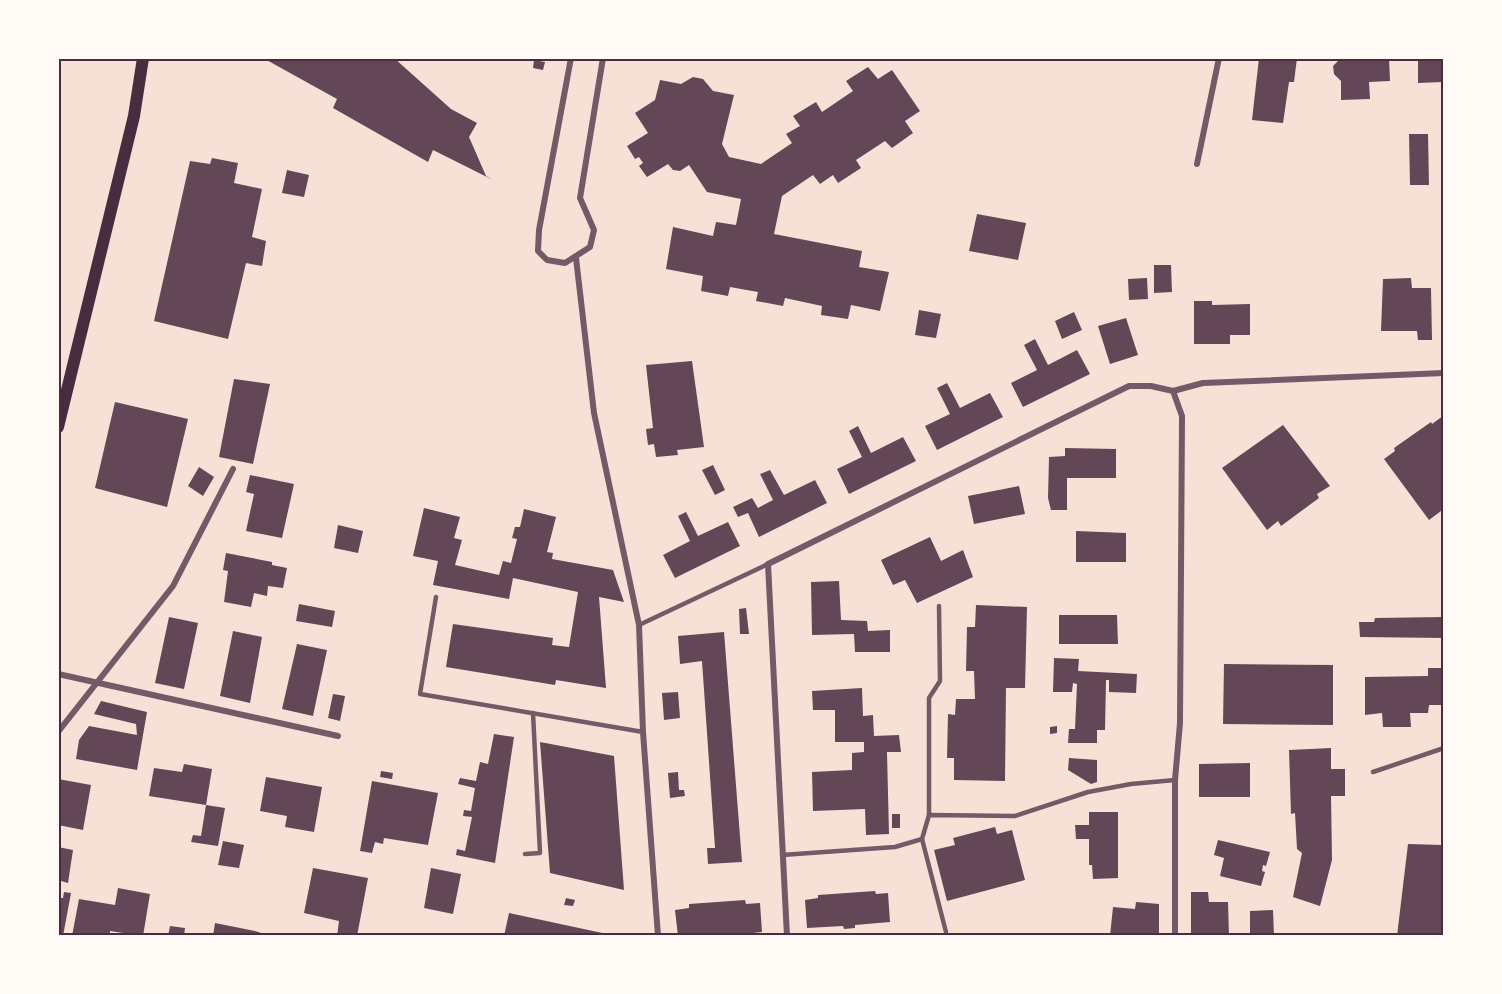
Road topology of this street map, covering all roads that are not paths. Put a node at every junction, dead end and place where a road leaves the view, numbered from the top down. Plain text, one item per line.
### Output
1 (143, 58) edge
2 (571, 58) edge
3 (603, 58) edge
4 (1218, 58) edge
5 (1197, 164) dead end
6 (576, 258) junction
7 (1443, 373) edge
8 (1173, 391) junction
9 (58, 427) edge
10 (233, 469) dead end
11 (768, 564) junction
12 (436, 597) dead end
13 (939, 606) dead end
14 (639, 625) junction
15 (58, 674) edge
16 (97, 682) junction
17 (533, 713) junction
18 (58, 732) edge
19 (643, 732) junction
20 (338, 736) dead end
21 (1443, 748) edge
22 (1373, 772) dead end
23 (1175, 780) junction
24 (929, 815) junction
25 (922, 839) junction
26 (525, 854) dead end
27 (782, 855) junction
28 (946, 932) dead end
29 (658, 936) edge
30 (787, 936) edge
31 (1175, 936) edge

1 - 9 main road
2 - 6 street
3 - 6 street
4 - 5 street
6 - 14 street
7 - 8 street
8 - 11 street
8 - 23 street
10 - 16 street
11 - 14 lane
11 - 27 street
12 - 17 lane
13 - 24 lane
14 - 19 street
15 - 16 street
16 - 18 street
16 - 20 street
17 - 19 lane
17 - 26 lane
19 - 29 street
21 - 22 lane
23 - 24 lane
23 - 31 street
24 - 25 lane
25 - 27 lane
25 - 28 lane
27 - 30 street

